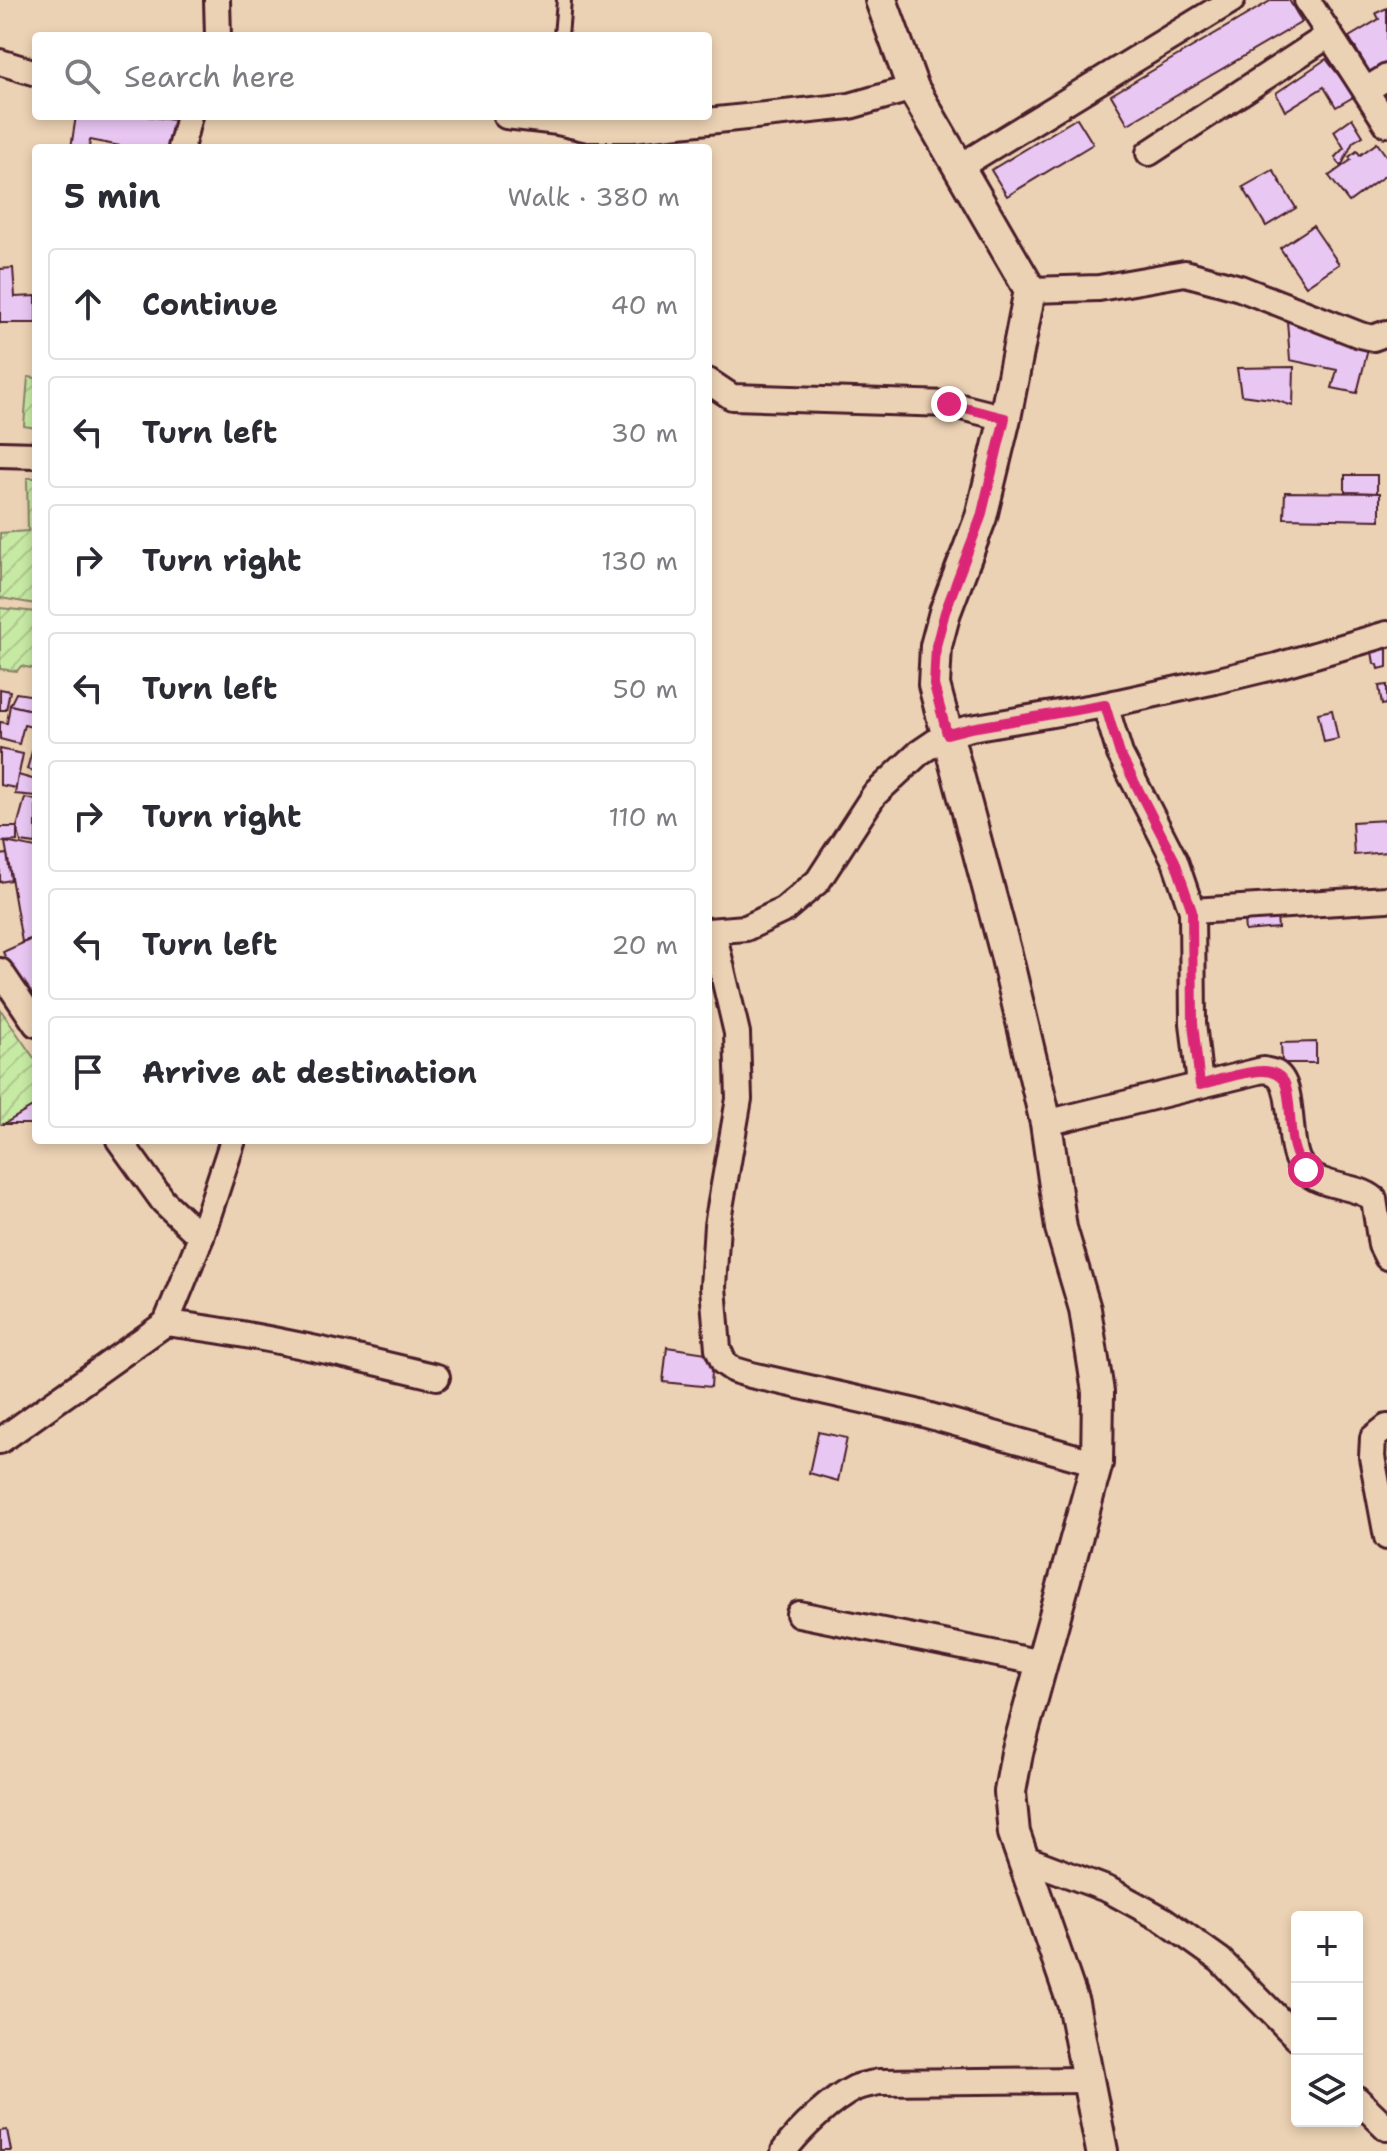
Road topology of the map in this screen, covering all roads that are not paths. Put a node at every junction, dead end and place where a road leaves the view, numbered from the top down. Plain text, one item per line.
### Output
1 (217, 0) edge
2 (564, 0) edge
3 (881, 0) edge
4 (1232, 0) edge
5 (1307, 0) edge
6 (218, 32) edge
7 (561, 32) edge
8 (1329, 35) junction
9 (0, 62) edge
10 (32, 72) edge
11 (1387, 77) edge
12 (913, 88) junction
13 (1366, 90) junction
14 (188, 120) edge
15 (559, 120) edge
16 (1387, 124) edge
17 (585, 138) edge
18 (182, 144) edge
19 (1149, 153) dead end
20 (959, 167) junction
21 (1030, 290) junction
22 (1387, 333) edge
23 (712, 384) edge
24 (1005, 418) junction
25 (0, 454) edge
26 (32, 455) edge
27 (1387, 634) edge
28 (1105, 705) junction
29 (947, 734) junction
30 (1387, 899) edge
31 (1192, 911) junction
32 (712, 931) edge
33 (712, 939) edge
34 (0, 971) edge
35 (32, 1018) edge
36 (1200, 1085) junction
37 (1046, 1123) junction
38 (122, 1144) edge
39 (232, 1144) edge
40 (201, 1237) junction
41 (1387, 1257) edge
42 (166, 1323) junction
43 (437, 1377) dead end
44 (1387, 1427) edge
45 (0, 1441) edge
46 (1097, 1463) junction
47 (1387, 1537) edge
48 (799, 1614) dead end
49 (1042, 1663) junction
50 (1022, 1857) junction
51 (1291, 2032) edge
52 (1088, 2080) junction
53 (1363, 2105) edge
54 (1387, 2128) edge
55 (784, 2151) edge
56 (1102, 2151) edge

1 - 6 street
2 - 7 lane
3 - 12 street
4 - 20 street
5 - 8 street
8 - 13 street
8 - 19 street
9 - 10 street
11 - 13 street
12 - 17 street
12 - 20 street
13 - 16 street
14 - 18 street
15 - 17 street
20 - 21 street
21 - 22 street
21 - 24 street
23 - 24 street
24 - 29 street
25 - 26 street
27 - 28 street
28 - 29 street
28 - 31 street
29 - 32 street
29 - 37 street
30 - 31 street
31 - 36 street
33 - 46 street
34 - 35 street
36 - 37 street
36 - 41 street
37 - 46 street
38 - 40 street
39 - 40 street
40 - 42 street
42 - 43 street
42 - 45 street
44 - 47 street
46 - 49 street
48 - 49 street
49 - 50 street
50 - 51 street
50 - 52 street
52 - 55 street
52 - 56 street
53 - 54 street

